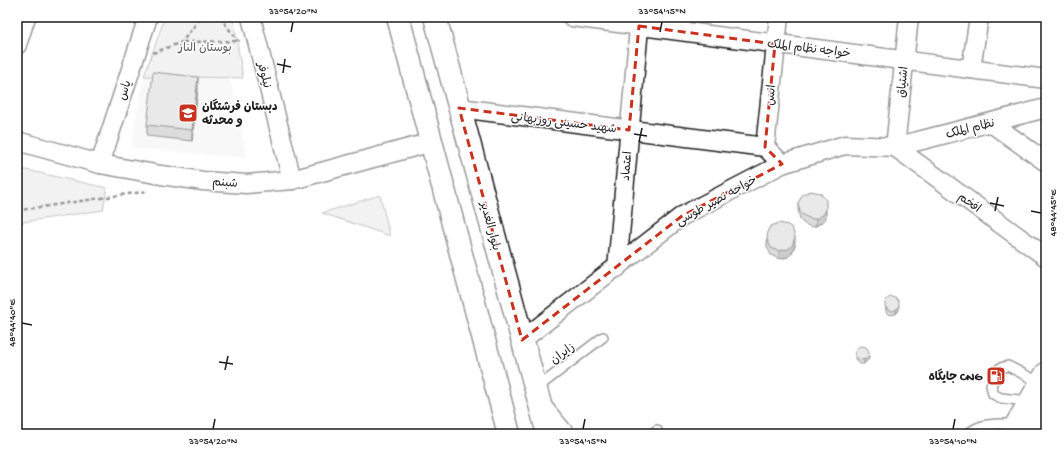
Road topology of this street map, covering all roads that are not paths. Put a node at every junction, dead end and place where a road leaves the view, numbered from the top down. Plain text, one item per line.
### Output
1 (26, 17) edge
2 (148, 17) edge
3 (251, 17) edge
4 (398, 17) edge
5 (435, 17) edge
6 (572, 17) edge
7 (779, 17) edge
8 (909, 17) edge
9 (979, 17) edge
10 (639, 21) edge
11 (776, 44) junction
12 (17, 45) edge
13 (904, 60) junction
14 (971, 69) junction
15 (1046, 79) edge
16 (459, 108) junction
17 (1046, 108) edge
18 (991, 123) junction
19 (629, 130) junction
20 (17, 141) edge
21 (432, 142) junction
22 (765, 147) junction
23 (895, 147) junction
24 (1046, 162) edge
25 (100, 164) junction
26 (782, 164) junction
27 (292, 180) junction
28 (1046, 257) edge
29 (617, 268) junction
30 (604, 337) dead end
31 (522, 340) junction
32 (1044, 376) edge
33 (538, 396) junction
34 (1038, 406) edge
35 (1021, 431) edge
36 (509, 434) edge
37 (548, 434) edge
38 (565, 434) edge
39 (968, 434) edge

1 - 12 street
2 - 25 street, یاس
3 - 27 street, نیلوفر
4 - 21 main road
5 - 16 main road, بلوار الغدیر
6 - 10 street, خواجه نظام الملک
7 - 11 street, انس
8 - 13 street, اشتیاق
9 - 14 street
10 - 11 street, خواجه نظام الملک
10 - 19 street, اعتماد
11 - 13 street, خواجه نظام الملک
11 - 22 street, انس
13 - 14 street, خواجه نظام الملک
13 - 23 street, اشتیاق
14 - 15 street, خواجه نظام الملک
16 - 19 street, شهید حسینی روزبهانی
16 - 31 main road, بلوار الغدیر
17 - 18 street, نظام الملک
18 - 23 street, نظام الملک
18 - 24 street
19 - 22 street, شهید حسینی روزبهانی
19 - 29 street, اعتماد
20 - 25 street, شبنم
21 - 27 street, شبنم
21 - 36 main road
22 - 26 street
23 - 26 street, خواجه نصیر طوسی
23 - 28 street, افخم
25 - 27 street, شبنم
26 - 29 street, خواجه نصیر طوسی
29 - 31 street, خواجه نصیر طوسی
30 - 33 lane, زایران
31 - 33 main road, بلوار الغدیر
32 - 34 main road
32 - 34 lane
33 - 37 main road, بلوار الغدیر
33 - 38 street
34 - 35 main road
35 - 39 lane

